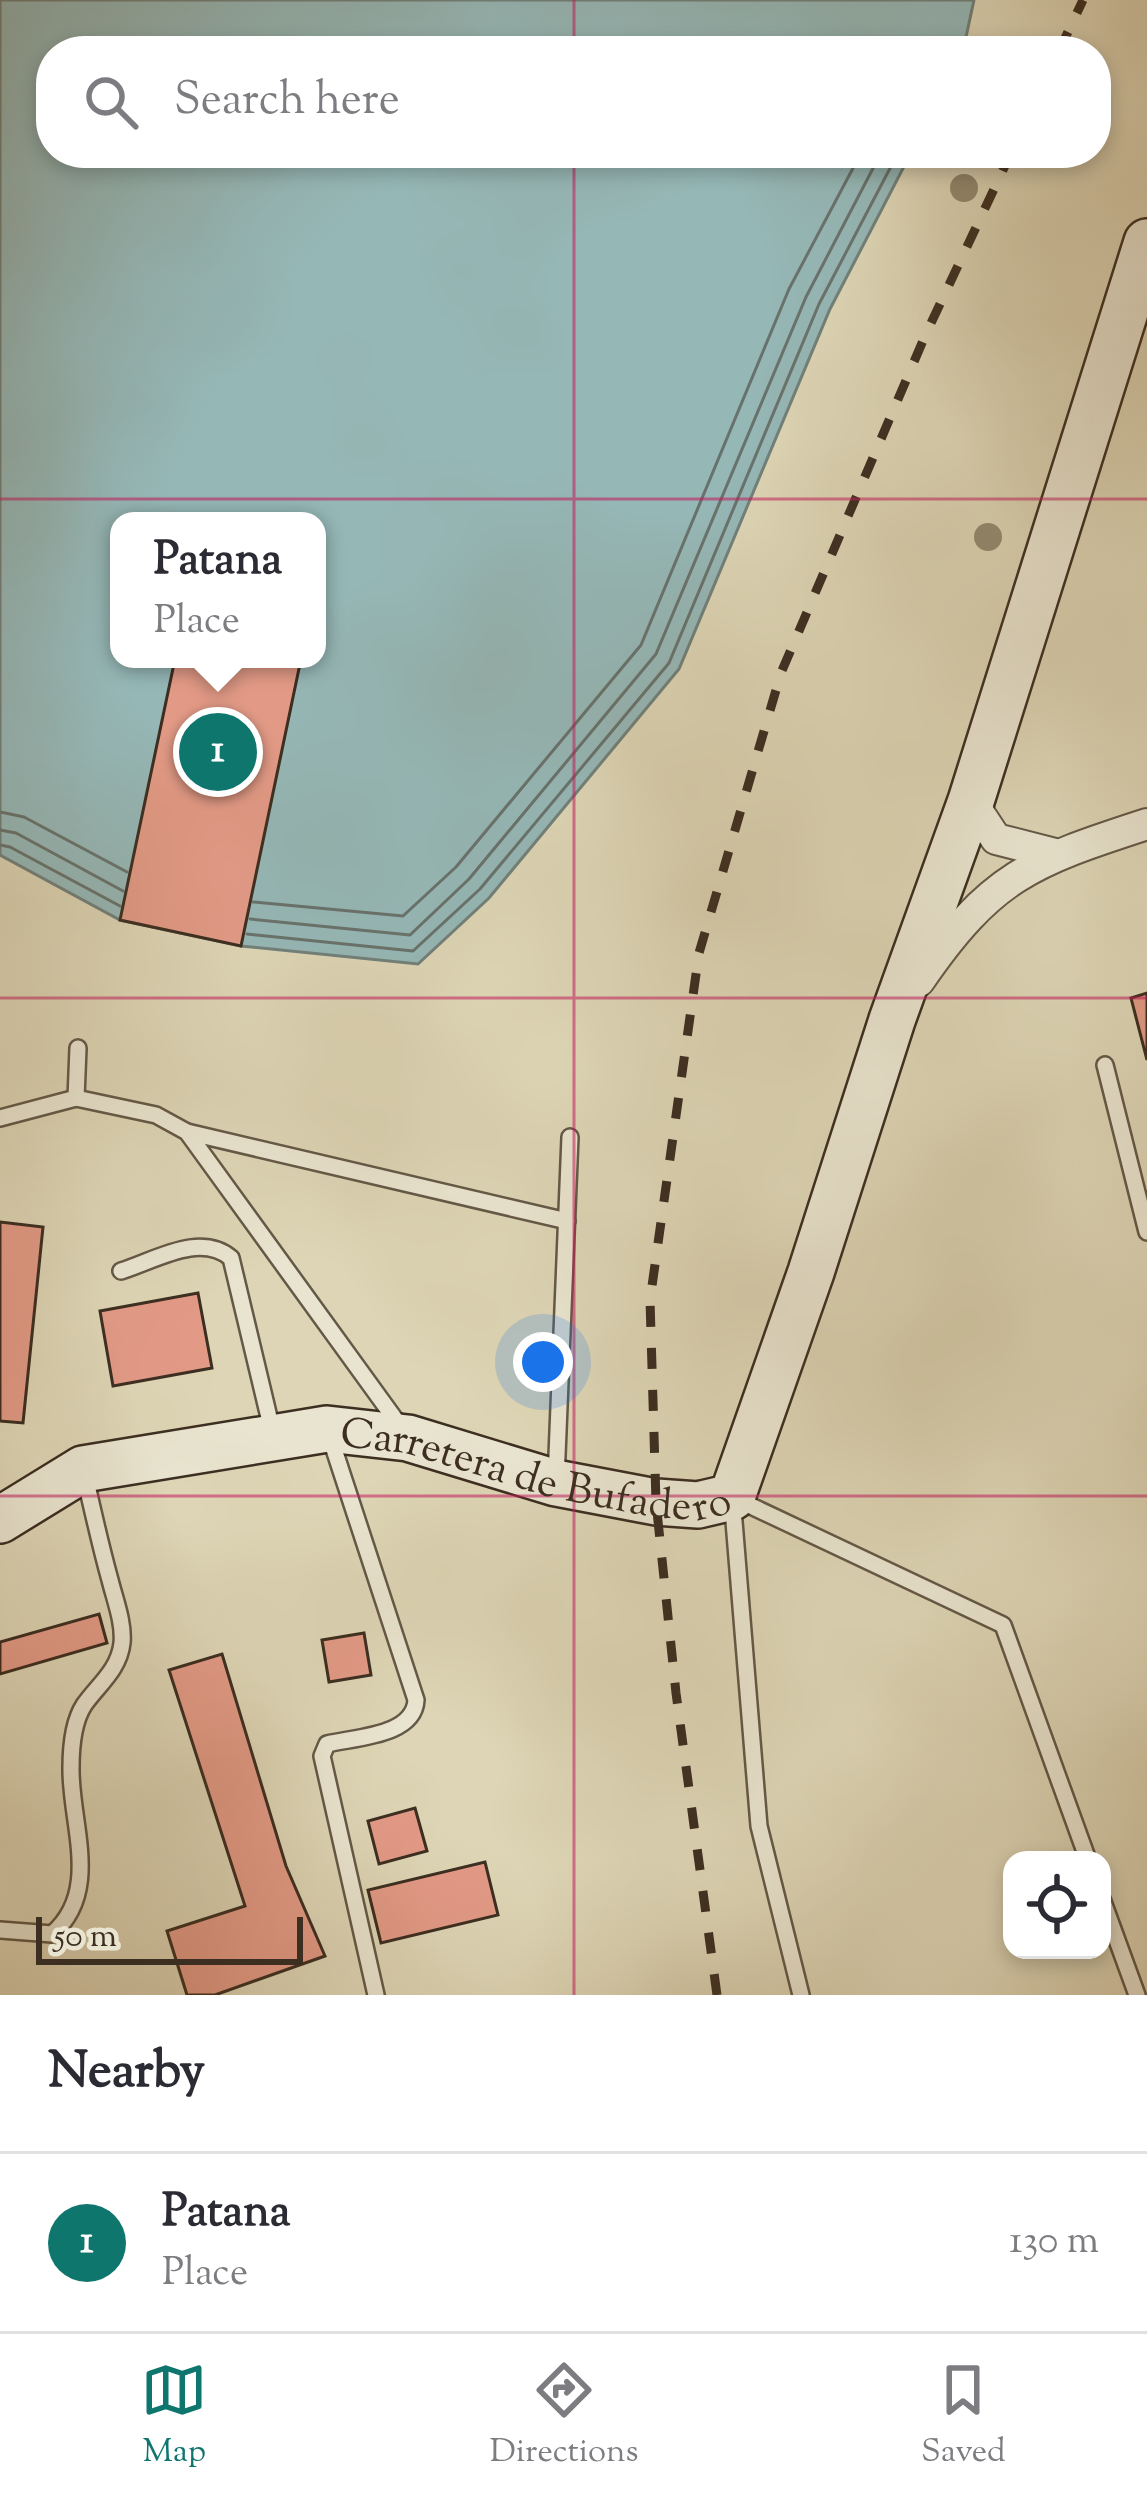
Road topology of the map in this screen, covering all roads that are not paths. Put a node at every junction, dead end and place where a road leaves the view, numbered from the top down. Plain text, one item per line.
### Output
1 (1147, 242) edge
2 (971, 801) junction
3 (1147, 824) edge
4 (1054, 854) junction
5 (892, 1020) junction
6 (78, 1048) dead end
7 (1105, 1065) dead end
8 (76, 1098) junction
9 (0, 1118) edge
10 (187, 1132) junction
11 (570, 1137) dead end
12 (567, 1221) junction
13 (1147, 1232) edge
14 (122, 1271) dead end
15 (327, 1429) junction
16 (274, 1437) junction
17 (409, 1438) junction
18 (83, 1469) junction
19 (556, 1484) junction
20 (731, 1497) junction
21 (0, 1520) edge
22 (1085, 1851) edge
23 (1111, 1924) edge
24 (0, 1930) edge
25 (376, 1995) edge
26 (801, 1995) edge
27 (1137, 1995) edge

1 - 2 main road, Carretera de Bufadero
2 - 4 street
2 - 5 main road, Carretera de Bufadero
3 - 4 street
4 - 5 street
5 - 20 main road, Carretera de Bufadero
6 - 8 lane
7 - 13 lane
8 - 9 lane
8 - 10 lane
10 - 12 lane
10 - 17 lane
11 - 12 lane
12 - 19 lane
14 - 16 lane
15 - 16 main road, Carretera de Bufadero
15 - 17 main road, Carretera de Bufadero
15 - 25 lane
16 - 18 main road, Carretera de Bufadero
17 - 19 main road, Carretera de Bufadero
18 - 21 main road, Carretera de Bufadero
18 - 24 lane
19 - 20 main road, Carretera de Bufadero
20 - 22 lane
20 - 26 lane
23 - 27 lane

